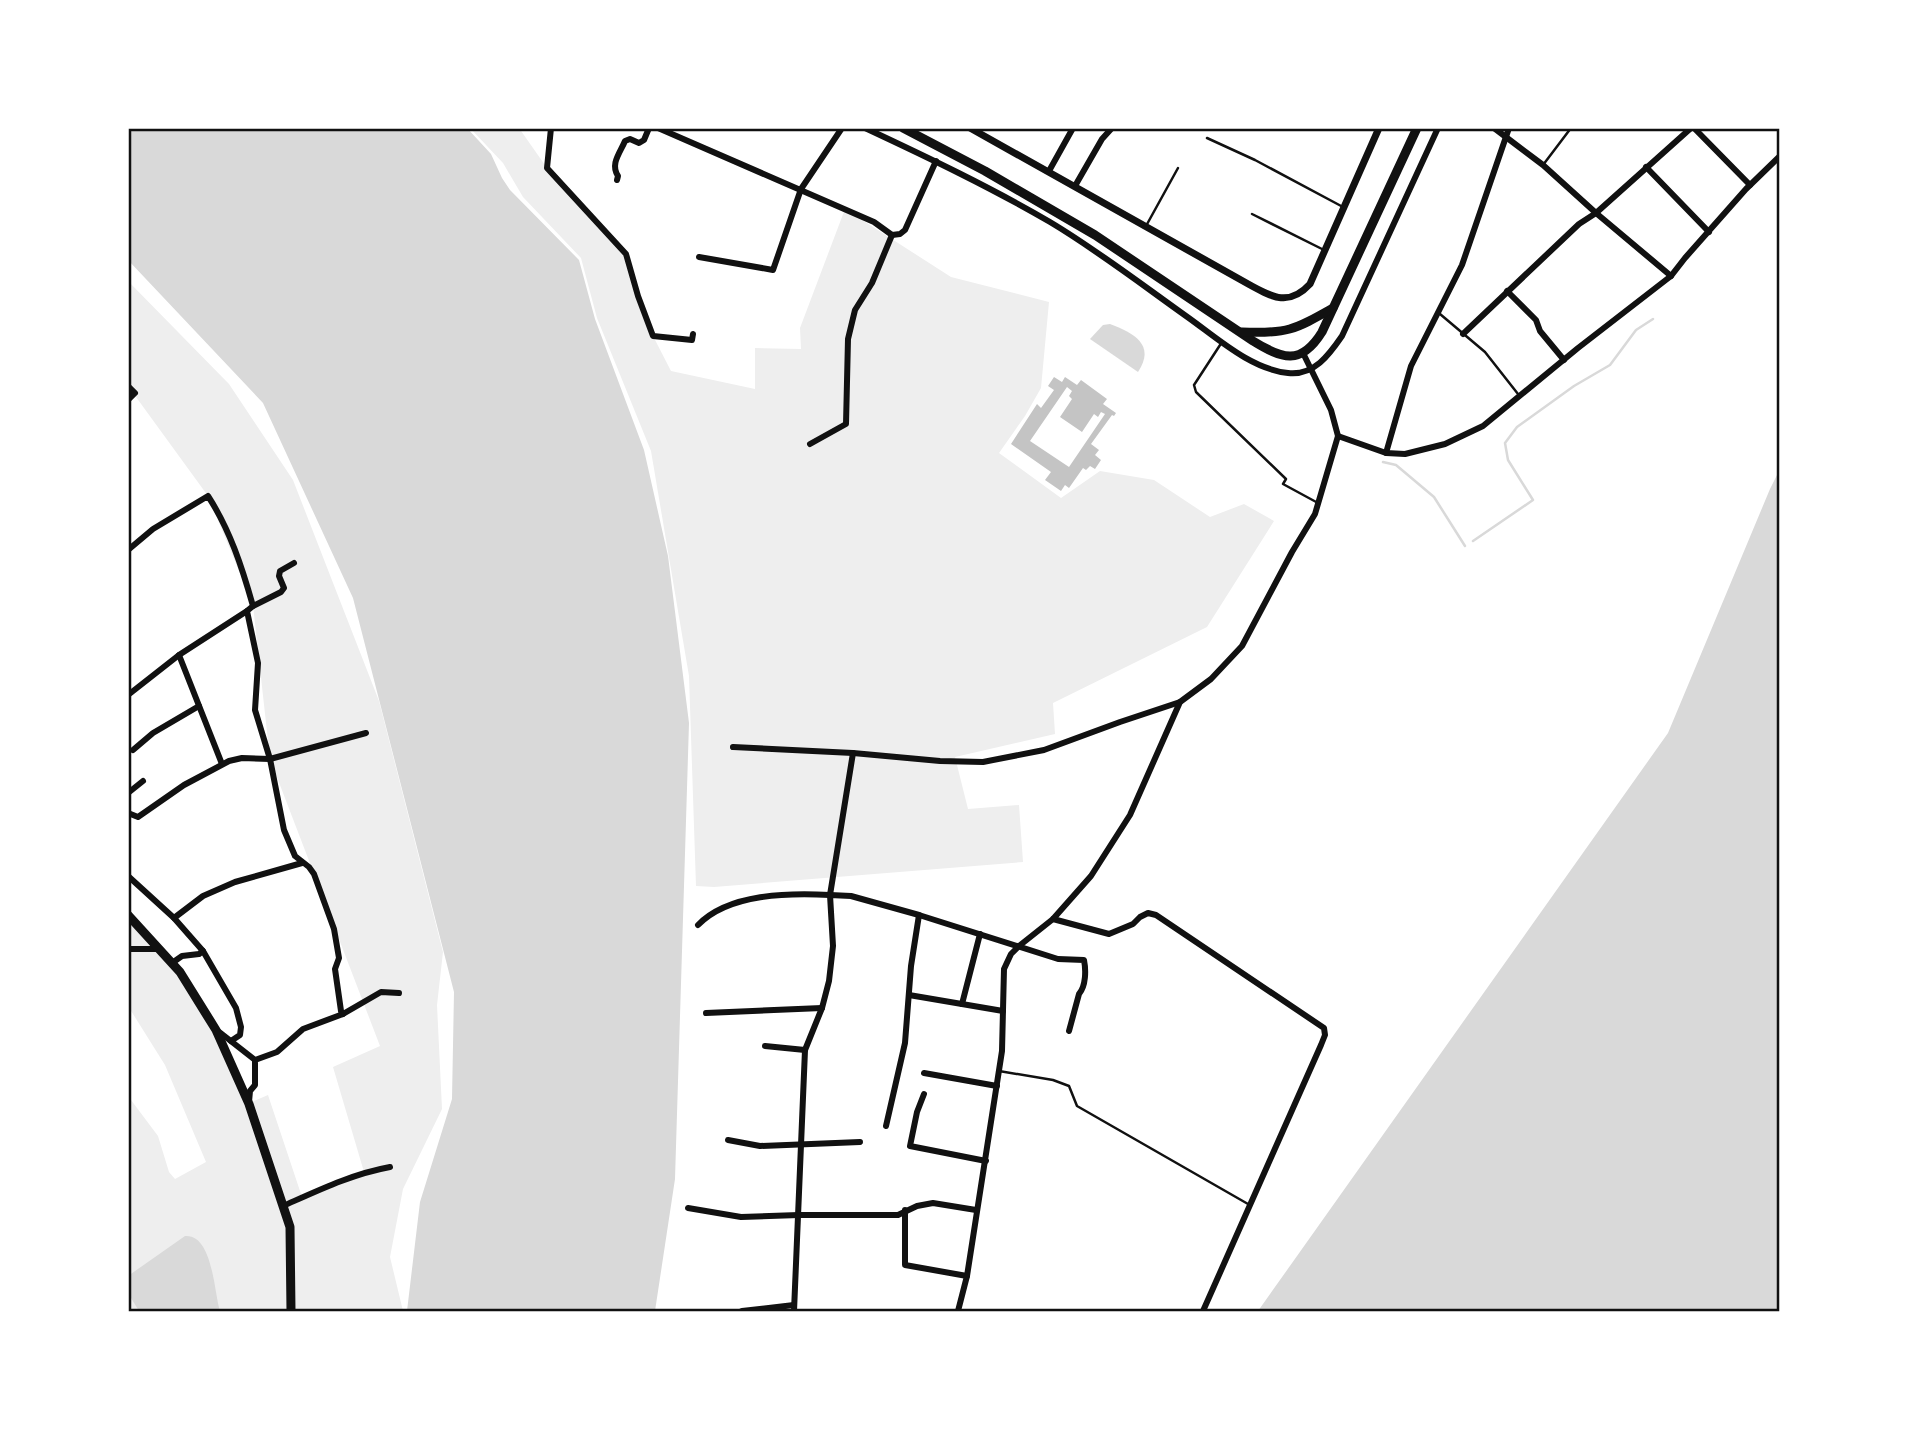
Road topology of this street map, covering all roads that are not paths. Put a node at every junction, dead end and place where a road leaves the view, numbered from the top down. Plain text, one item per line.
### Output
1 (551, 128) edge
2 (649, 128) edge
3 (658, 128) edge
4 (842, 128) edge
5 (864, 128) edge
6 (903, 128) edge
7 (970, 128) edge
8 (1073, 128) edge
9 (1112, 128) edge
10 (1379, 128) edge
11 (1417, 128) edge
12 (1438, 128) edge
13 (1494, 128) edge
14 (1509, 128) edge
15 (1571, 128) edge
16 (1692, 128) edge
17 (1505, 136) junction
18 (1207, 138) dead end
19 (1779, 157) edge
20 (936, 161) junction
21 (1543, 165) junction
22 (1646, 167) junction
23 (1178, 168) dead end
24 (1049, 171) junction
25 (617, 180) dead end
26 (1750, 185) junction
27 (1075, 186) junction
28 (801, 189) junction
29 (1343, 207) junction
30 (1596, 213) junction
31 (1252, 214) dead end
32 (1146, 226) junction
33 (1709, 232) junction
34 (891, 236) junction
35 (1325, 250) junction
36 (699, 257) dead end
37 (1671, 276) junction
38 (1507, 291) junction
39 (1333, 308) junction
40 (1438, 312) junction
41 (1240, 332) junction
42 (693, 334) dead end
43 (1463, 334) junction
44 (1223, 342) junction
45 (1303, 353) junction
46 (1564, 360) junction
47 (1309, 369) junction
48 (128, 386) edge
49 (1520, 397) junction
50 (128, 400) edge
51 (1338, 436) junction
52 (810, 444) dead end
53 (1385, 453) junction
54 (1318, 503) junction
55 (128, 550) edge
56 (294, 563) dead end
57 (250, 608) junction
58 (183, 653) junction
59 (128, 695) edge
60 (1180, 702) junction
61 (199, 706) junction
62 (366, 733) dead end
63 (733, 747) dead end
64 (133, 750) dead end
65 (853, 753) junction
66 (270, 759) junction
67 (222, 764) junction
68 (143, 781) dead end
69 (128, 793) edge
70 (128, 812) edge
71 (302, 863) junction
72 (128, 876) edge
73 (830, 895) junction
74 (128, 915) edge
75 (919, 915) junction
76 (174, 918) junction
77 (1053, 919) junction
78 (698, 925) dead end
79 (980, 934) junction
80 (1018, 946) junction
81 (128, 949) edge
82 (160, 949) junction
83 (204, 951) junction
84 (172, 963) junction
85 (399, 993) dead end
86 (909, 995) junction
87 (962, 1004) junction
88 (822, 1008) junction
89 (1003, 1011) junction
90 (706, 1013) dead end
91 (343, 1014) junction
92 (216, 1030) junction
93 (1069, 1031) dead end
94 (231, 1041) junction
95 (765, 1046) dead end
96 (805, 1051) junction
97 (256, 1060) junction
98 (999, 1071) junction
99 (924, 1073) dead end
100 (997, 1086) junction
101 (925, 1094) dead end
102 (249, 1104) junction
103 (886, 1126) dead end
104 (729, 1140) dead end
105 (860, 1142) dead end
106 (801, 1144) junction
107 (986, 1161) junction
108 (390, 1167) dead end
109 (1250, 1205) junction
110 (284, 1206) junction
111 (688, 1208) dead end
112 (905, 1210) junction
113 (976, 1210) junction
114 (799, 1214) junction
115 (967, 1276) junction
116 (794, 1308) edge
117 (291, 1311) edge
118 (742, 1311) edge
119 (958, 1311) edge
120 (1203, 1311) edge

1 - 42 street
2 - 25 street
3 - 28 street
4 - 28 street
5 - 20 street
6 - 41 main road
7 - 24 street
8 - 24 street
9 - 27 street
10 - 29 street
11 - 39 main road
12 - 47 street
13 - 17 street
14 - 17 street
15 - 21 lane
16 - 22 street
16 - 26 street
17 - 21 street
17 - 40 street
18 - 29 lane
19 - 26 street
20 - 34 street
20 - 44 street
21 - 30 street
22 - 30 street
22 - 33 street
23 - 32 lane
24 - 27 street
26 - 33 street
27 - 32 street
28 - 34 street
28 - 36 street
29 - 35 street
30 - 37 street
30 - 38 street
31 - 35 lane
32 - 35 street
33 - 37 street
34 - 52 street
37 - 46 street
38 - 43 street
38 - 46 street
39 - 41 main road
39 - 45 main road
40 - 43 lane
40 - 53 street
41 - 45 main road
43 - 49 lane
44 - 47 street
44 - 54 lane
45 - 47 street
46 - 49 street
47 - 51 street
48 - 50 street
49 - 53 street
51 - 53 street
51 - 54 street
54 - 60 street
55 - 57 street
56 - 57 street
57 - 58 street
57 - 66 street
58 - 59 street
58 - 61 street
60 - 65 street
60 - 77 street
61 - 64 street
61 - 67 street
62 - 66 street
63 - 65 street
65 - 73 street
66 - 67 street
66 - 71 street
67 - 70 street
68 - 69 street
71 - 76 street
71 - 91 street
72 - 76 street
73 - 75 street
73 - 78 street
73 - 88 street
74 - 82 main road
75 - 79 street
75 - 86 street
76 - 83 street
77 - 80 street
77 - 109 street
79 - 80 street
79 - 87 street
80 - 89 street
80 - 93 street
81 - 82 street
82 - 84 main road
83 - 84 street
83 - 94 street
84 - 92 main road
85 - 91 street
86 - 87 street
86 - 103 street
87 - 89 street
88 - 90 street
88 - 96 street
89 - 98 street
91 - 97 street
92 - 94 street
92 - 102 main road
94 - 97 street
95 - 96 street
96 - 106 street
97 - 102 street
98 - 100 street
98 - 109 lane
99 - 100 street
100 - 107 street
101 - 107 street
102 - 110 main road
104 - 106 street
105 - 106 street
106 - 114 street
107 - 113 street
108 - 110 street
109 - 120 street
110 - 117 main road
111 - 114 street
112 - 113 street
112 - 114 street
112 - 115 street
113 - 115 street
114 - 116 street
115 - 119 street
116 - 118 street

